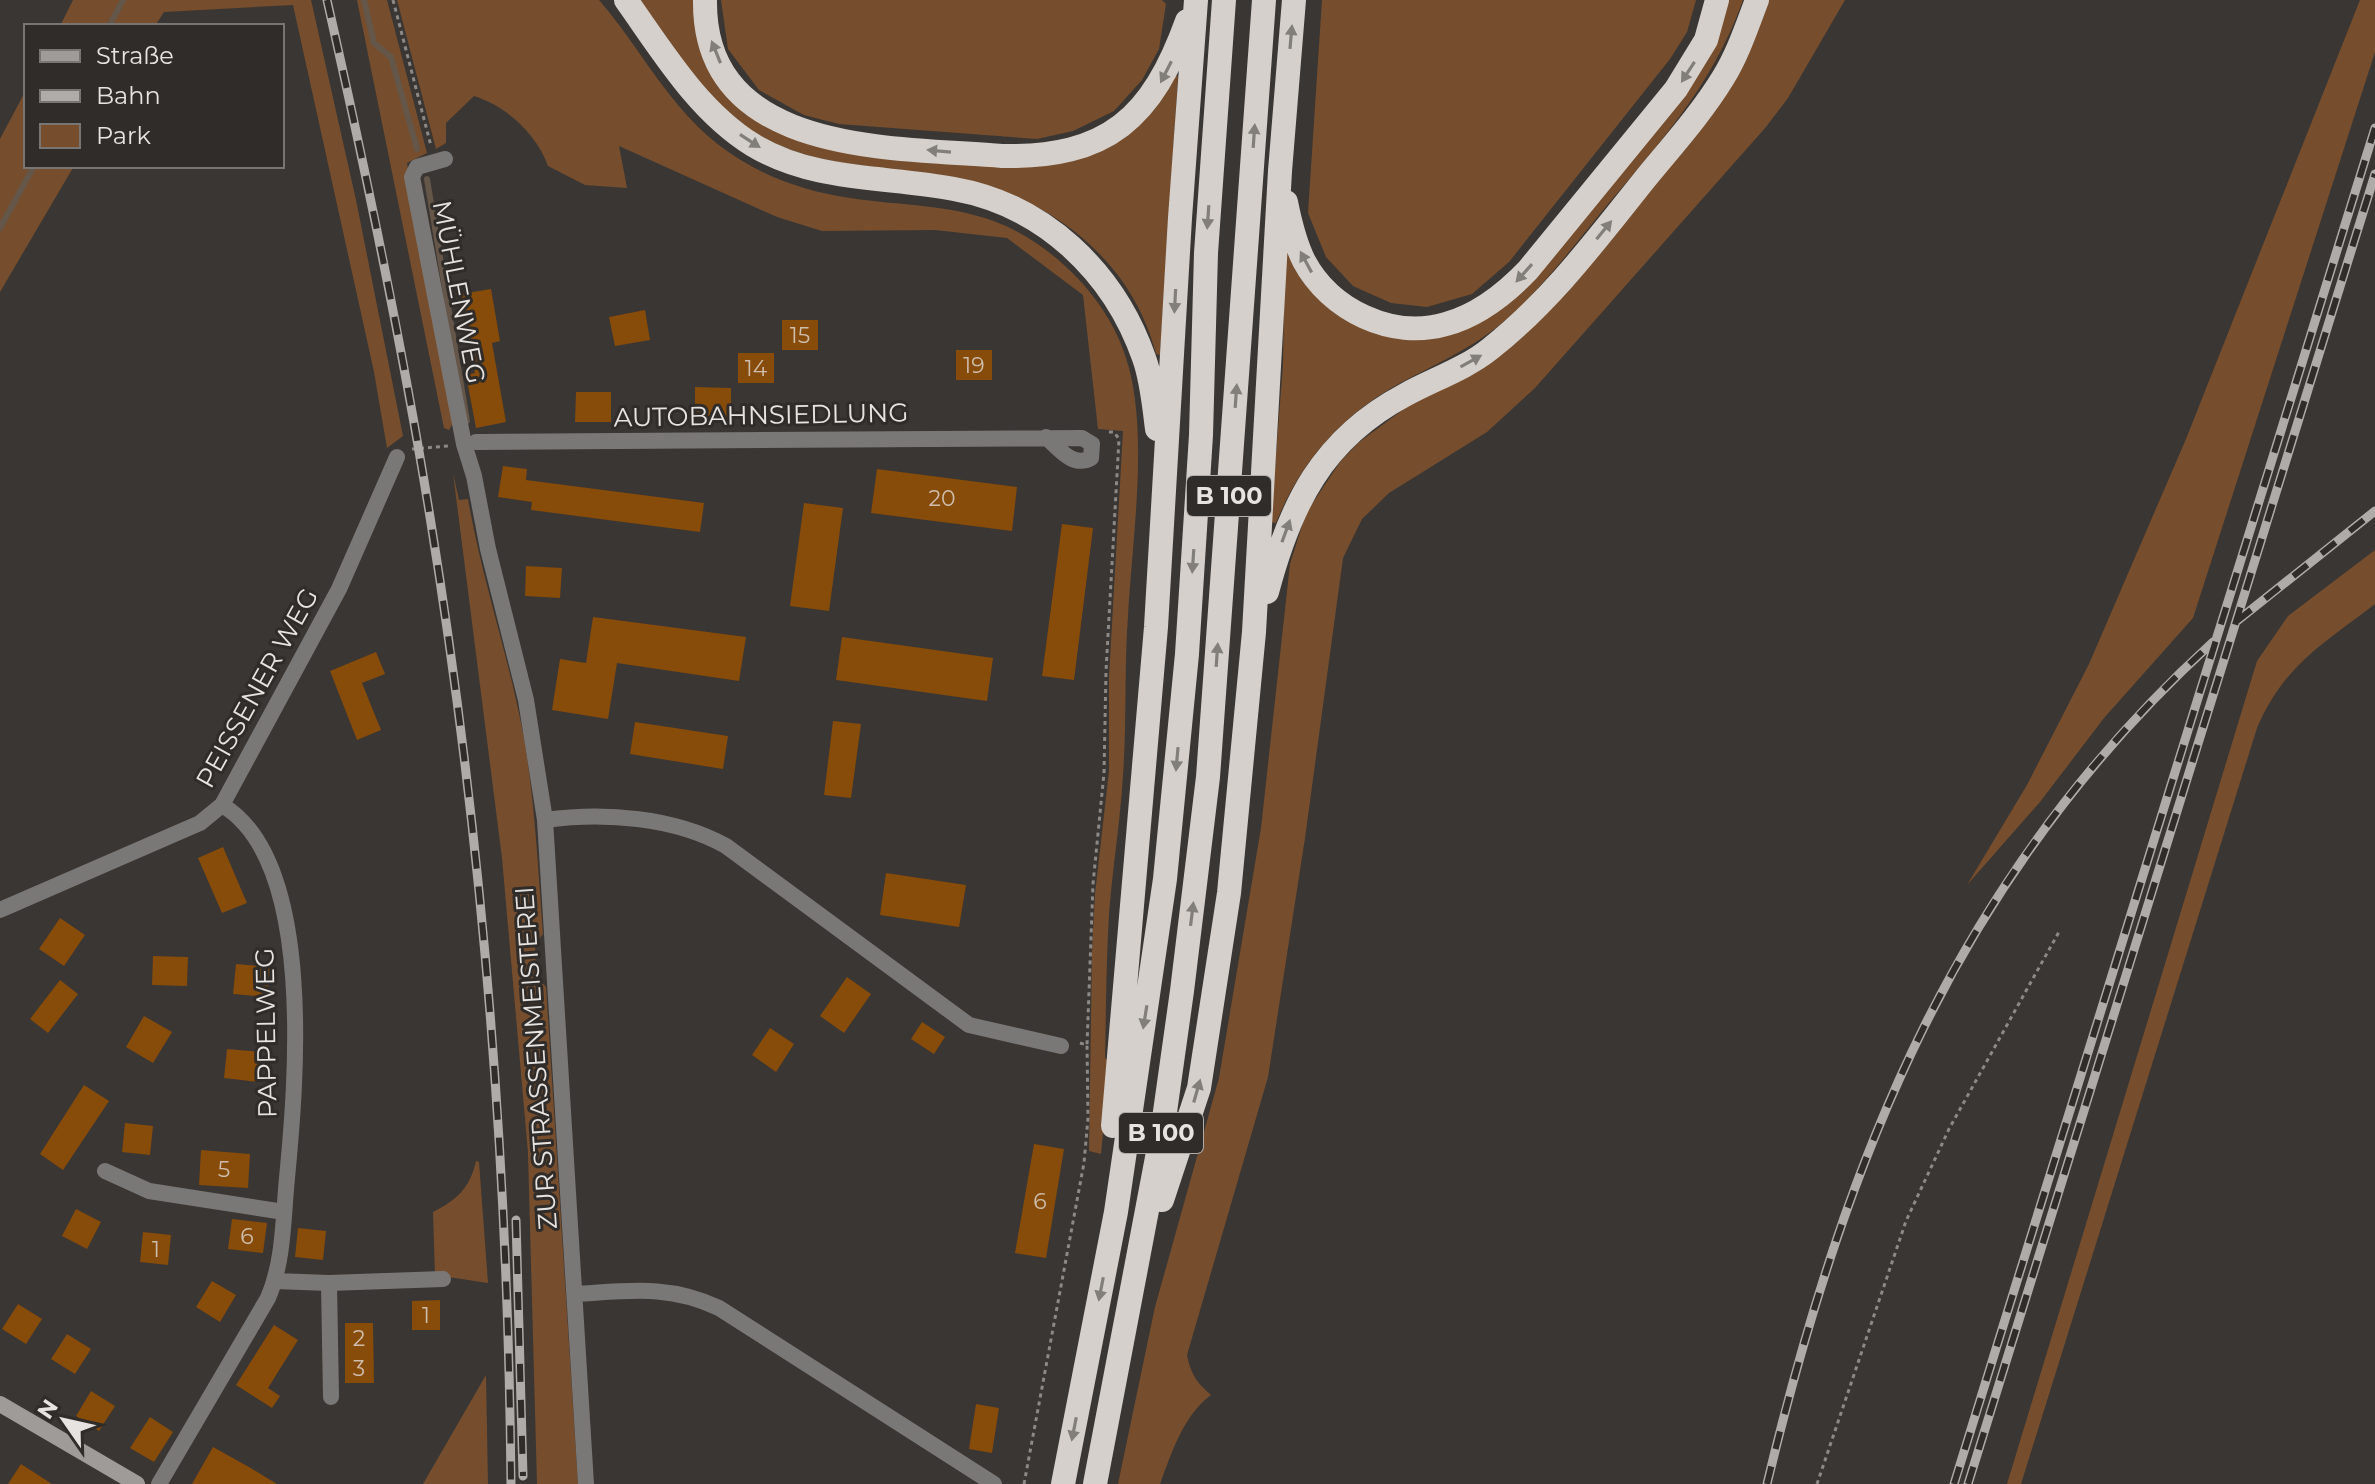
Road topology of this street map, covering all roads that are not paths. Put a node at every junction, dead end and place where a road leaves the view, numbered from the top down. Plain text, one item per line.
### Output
1 (626, 0) edge
2 (705, 0) edge
3 (1195, 0) edge
4 (1224, 0) edge
5 (1264, 0) edge
6 (1294, 0) edge
7 (1717, 0) edge
8 (1757, 0) edge
9 (440, 160) road end
10 (1280, 171) junction
11 (1046, 437) junction
12 (470, 443) junction
13 (397, 457) road end
14 (1165, 479) junction
15 (1254, 632) junction
16 (222, 805) junction
17 (545, 820) junction
18 (0, 910) edge
19 (1061, 1046) road end
20 (105, 1171) dead end
21 (284, 1212) junction
22 (1116, 1212) junction
23 (1136, 1274) junction
24 (443, 1279) dead end
25 (275, 1281) junction
26 (329, 1283) junction
27 (575, 1294) junction
28 (331, 1397) dead end
29 (0, 1404) edge
30 (966, 1464) junction
31 (137, 1484) edge
32 (159, 1484) edge
33 (586, 1484) edge
34 (972, 1484) edge
35 (994, 1484) edge
36 (1063, 1484) edge
37 (1095, 1484) edge

1 -> 14 highway
3 -> 2 highway
3 -> 14 highway
4 -> 22 highway, B 100
23 -> 5 highway, B 100
10 -> 6 highway
7 -> 10 highway
15 -> 8 highway
9 - 12 street, MÜHLENWEG
10 - 15 highway
11 - 11 street, AUTOBAHNSIEDLUNG
11 - 12 street, AUTOBAHNSIEDLUNG
12 - 17 street, ZUR STRASSENMEISTEREI
13 - 16 street, PEISSENER WEG
14 - 22 highway
23 -> 15 highway
16 - 18 street, PEISSENER WEG
16 - 21 street, PAPPELWEG
17 - 19 street
17 - 27 street, ZUR STRASSENMEISTEREI
20 - 21 street
21 - 25 street, PAPPELWEG
22 -> 36 highway, B 100
23 - 37 highway, B 100
24 - 26 street
25 - 26 street
25 - 32 street, PAPPELWEG
26 - 28 street
27 - 30 street
27 - 33 street, ZUR STRASSENMEISTEREI
29 - 31 street
30 - 34 street
30 - 35 street

